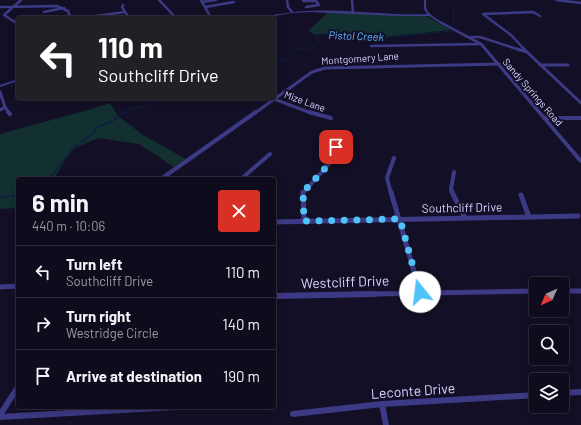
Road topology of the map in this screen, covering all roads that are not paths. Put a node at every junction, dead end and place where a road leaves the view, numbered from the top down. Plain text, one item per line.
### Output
1 (20, 0) edge
2 (53, 0) edge
3 (159, 0) edge
4 (216, 0) edge
5 (287, 0) edge
6 (303, 0) edge
7 (352, 0) edge
8 (425, 0) edge
9 (556, 0) edge
10 (201, 1) edge
11 (234, 2) dead end
12 (581, 4) edge
13 (48, 5) junction
14 (123, 5) dead end
15 (13, 6) junction
16 (0, 7) edge
17 (205, 7) junction
18 (306, 7) junction
19 (64, 8) junction
20 (424, 8) junction
21 (309, 11) junction
22 (44, 12) dead end
23 (125, 12) junction
24 (292, 12) junction
25 (353, 13) junction
26 (418, 15) junction
27 (428, 15) junction
28 (70, 16) edge
29 (106, 16) edge
30 (128, 16) edge
31 (174, 16) edge
32 (210, 16) edge
33 (269, 16) edge
34 (540, 16) dead end
35 (16, 23) edge
36 (472, 37) junction
37 (481, 44) junction
38 (371, 46) dead end
39 (527, 52) junction
40 (499, 64) junction
41 (540, 64) junction
42 (568, 65) dead end
43 (16, 81) edge
44 (0, 86) edge
45 (0, 92) edge
46 (276, 98) edge
47 (273, 100) edge
48 (276, 100) edge
49 (581, 103) edge
50 (5, 107) junction
51 (0, 110) edge
52 (10, 114) dead end
53 (331, 118) dead end
54 (545, 118) junction
55 (581, 118) edge
56 (336, 147) dead end
57 (270, 154) dead end
58 (394, 158) dead end
59 (581, 161) edge
60 (454, 172) dead end
61 (164, 177) edge
62 (243, 177) edge
63 (520, 195) dead end
64 (578, 216) dead end
65 (529, 217) junction
66 (465, 218) junction
67 (400, 219) junction
68 (304, 221) junction
69 (276, 222) edge
70 (0, 286) edge
71 (16, 286) edge
72 (529, 291) edge
73 (569, 291) edge
74 (581, 291) edge
75 (420, 292) junction
76 (276, 296) edge
77 (16, 391) edge
78 (581, 392) edge
79 (569, 393) edge
80 (529, 395) edge
81 (382, 404) junction
82 (136, 409) edge
83 (293, 414) dead end
84 (0, 416) edge
85 (386, 425) edge

1 - 15 street
2 - 13 street
3 - 31 street
4 - 10 street
5 - 24 street
6 - 18 street
6 - 18 street
7 - 25 street
8 - 20 street
9 - 12 street
10 - 17 street
11 - 17 street
13 - 15 street
13 - 19 street
14 - 23 street
15 - 16 street
15 - 35 street
17 - 32 street
18 - 21 street
19 - 22 street
19 - 28 street
20 - 26 street
20 - 27 street
21 - 24 street
21 - 25 street
23 - 29 street
23 - 30 street
24 - 33 street
25 - 26 street
26 - 27 street
27 - 36 street, Sandy Springs Road
34 - 39 street
36 - 37 street, Sandy Springs Road
36 - 39 street
37 - 38 street
37 - 40 street, Sandy Springs Road
39 - 41 street
40 - 46 street, Montgomery Lane
40 - 54 street, Sandy Springs Road
41 - 42 street
41 - 49 street
43 - 44 street
45 - 50 street
47 - 61 street, Montgomery Lane
48 - 53 street, Mize Lane
50 - 51 street
50 - 52 street
54 - 55 street
54 - 59 street, Sandy Springs Road
56 - 68 street
57 - 62 street
58 - 67 street
60 - 66 street
63 - 65 street
64 - 65 street, Southcliff Drive
65 - 66 street, Southcliff Drive
66 - 67 street, Southcliff Drive
67 - 68 street, Southcliff Drive
67 - 75 street
68 - 69 street, Southcliff Drive
70 - 71 street
72 - 75 street, Westcliff Drive
73 - 74 street
75 - 76 street, Westcliff Drive
77 - 84 street
78 - 79 street
80 - 81 street, Leconte Drive
81 - 83 street, Leconte Drive
81 - 85 street
82 - 84 street

